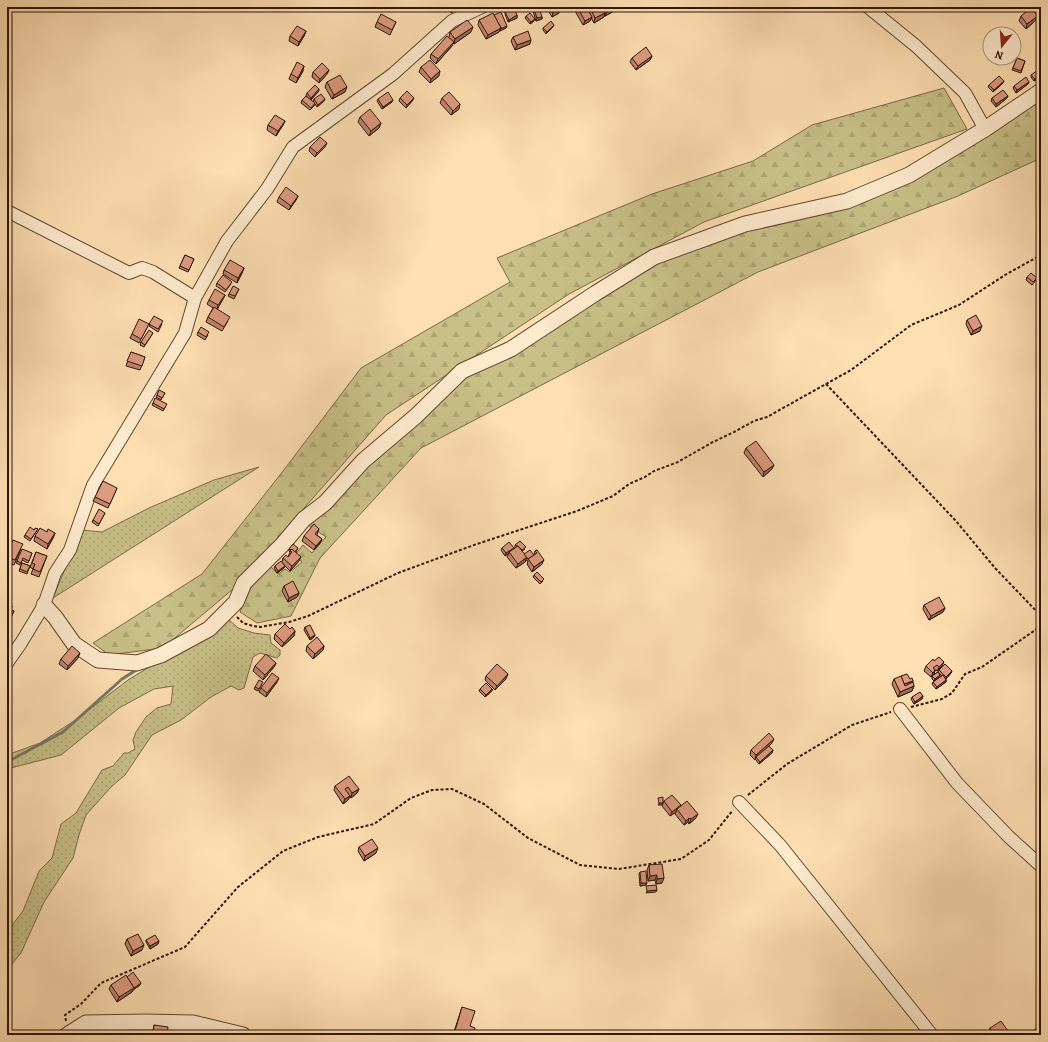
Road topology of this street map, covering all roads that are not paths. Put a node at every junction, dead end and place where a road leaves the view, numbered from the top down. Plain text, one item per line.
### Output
1 (482, 7) edge
2 (868, 7) edge
3 (1041, 91) edge
4 (985, 129) junction
5 (7, 211) edge
6 (195, 298) junction
7 (44, 605) junction
8 (7, 663) edge
9 (900, 709) road end
10 (739, 802) road end
11 (1041, 866) edge
12 (1041, 1033) edge
13 (68, 1034) edge
14 (244, 1035) edge
15 (932, 1035) edge
16 (1038, 1035) edge

1 - 6 street
2 - 4 street
3 - 4 street
4 - 7 street
5 - 6 street
6 - 7 street
7 - 8 street
9 - 11 street
10 - 15 street
12 - 16 street
13 - 14 street

